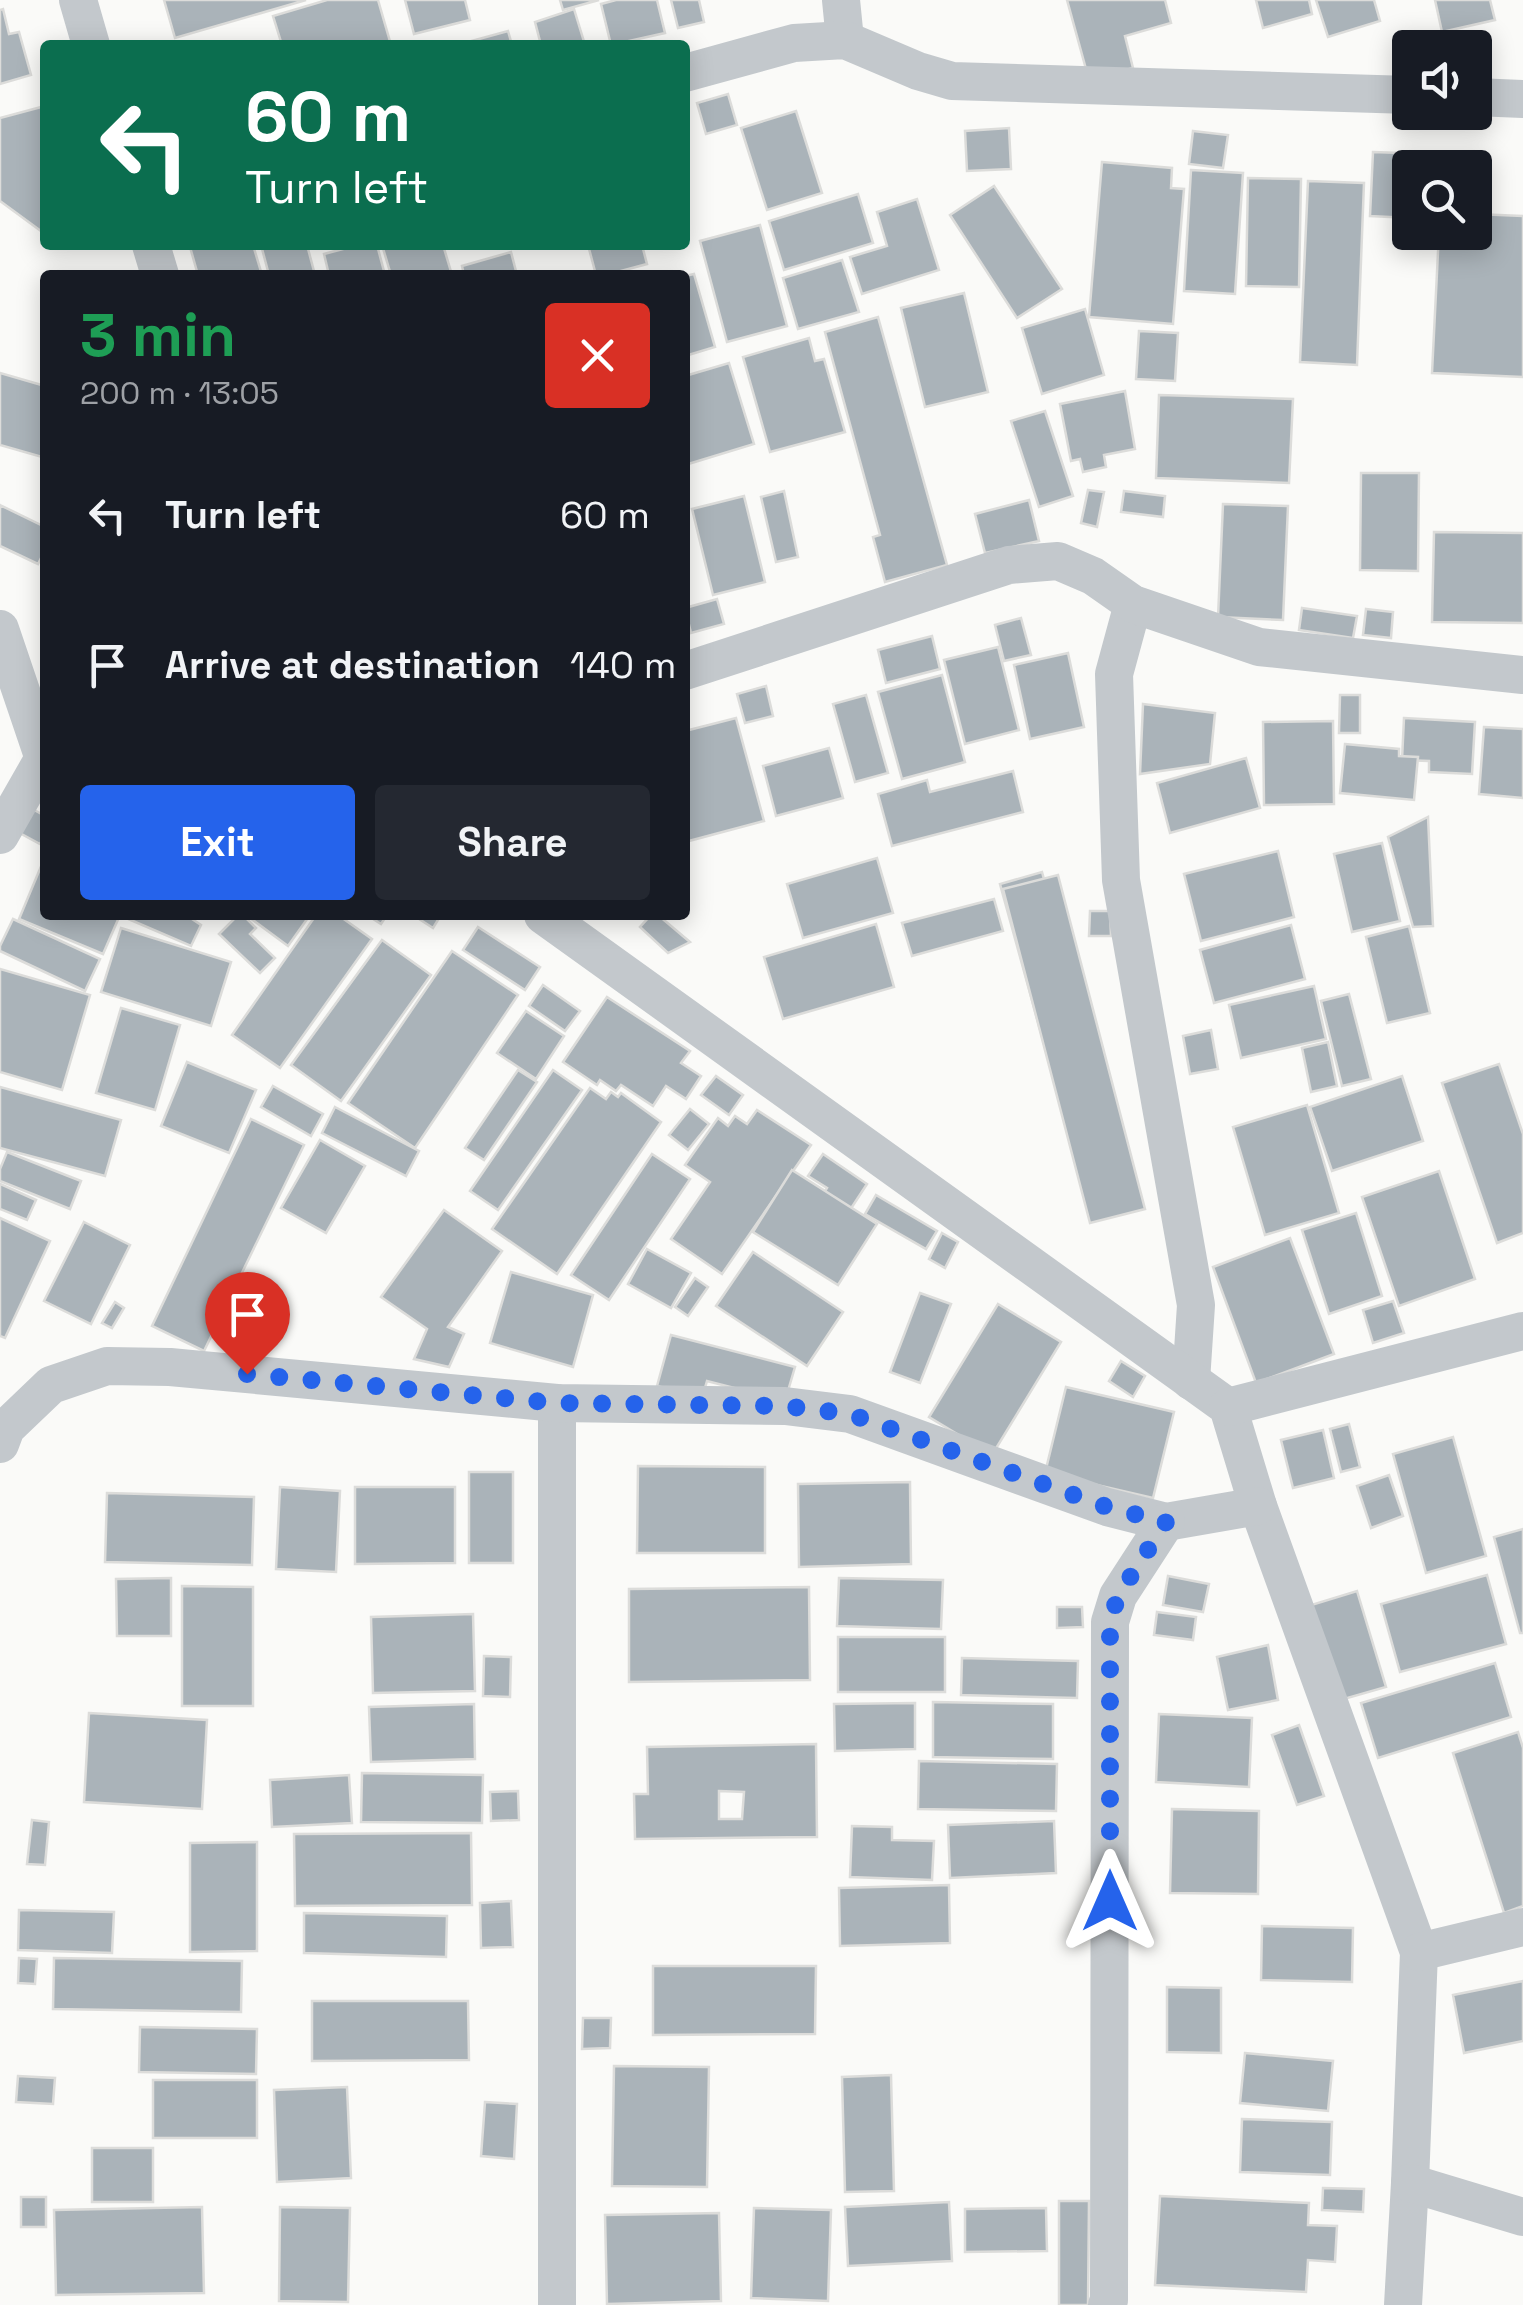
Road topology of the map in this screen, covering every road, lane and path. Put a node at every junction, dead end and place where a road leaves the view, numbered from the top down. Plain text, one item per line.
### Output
1 (78, 0) edge
2 (841, 0) edge
3 (90, 40) edge
4 (844, 40) junction
5 (690, 72) edge
6 (1392, 94) edge
7 (1492, 97) edge
8 (1523, 98) edge
9 (1134, 604) junction
10 (0, 629) edge
11 (690, 669) edge
12 (1523, 675) edge
13 (40, 744) edge
14 (40, 763) edge
15 (0, 835) edge
16 (550, 920) edge
17 (1523, 1331) edge
18 (1192, 1381) junction
19 (556, 1403) junction
20 (1228, 1408) junction
21 (0, 1444) edge
22 (1258, 1506) junction
23 (1166, 1522) junction
24 (1523, 1927) edge
25 (1419, 1952) junction
26 (1410, 2183) junction
27 (1523, 2217) edge
28 (558, 2305) edge
29 (1106, 2305) edge
30 (1403, 2305) edge

1 - 3 street
2 - 4 street
4 - 5 street
4 - 6 street
7 - 8 street
9 - 11 street
9 - 12 street
9 - 18 street
10 - 13 street
14 - 15 street
16 - 18 street
17 - 20 street
18 - 20 street
19 - 21 street
19 - 23 street
19 - 28 street
20 - 22 street
22 - 23 street
22 - 25 street
23 - 29 street
24 - 25 street
25 - 26 street
26 - 27 street
26 - 30 street

